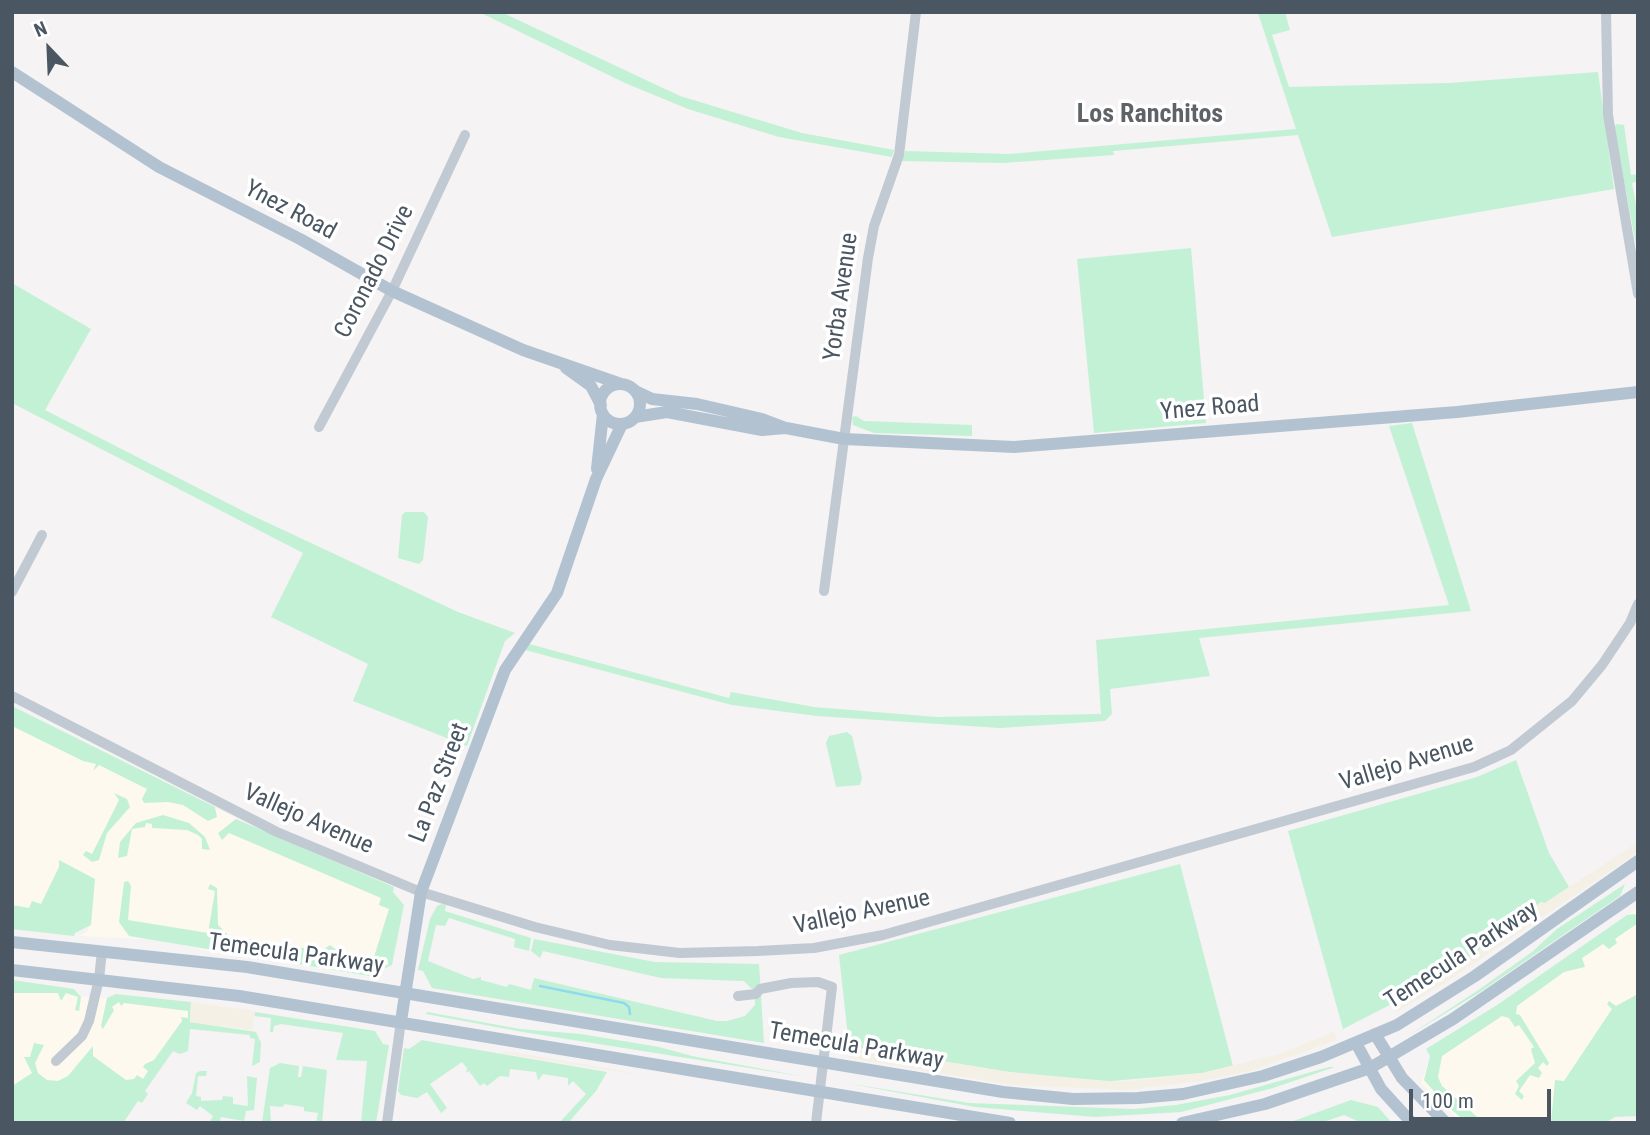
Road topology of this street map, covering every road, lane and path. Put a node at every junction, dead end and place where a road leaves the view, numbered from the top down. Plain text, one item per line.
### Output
1 (916, 12) edge
2 (1606, 12) edge
3 (12, 72) edge
4 (465, 135) dead end
5 (393, 291) junction
6 (1638, 294) edge
7 (560, 364) junction
8 (621, 384) junction
9 (635, 391) junction
10 (1638, 392) edge
11 (602, 409) junction
12 (635, 417) junction
13 (622, 424) junction
14 (318, 427) dead end
15 (786, 428) junction
16 (844, 439) junction
17 (596, 479) junction
18 (42, 535) dead end
19 (824, 591) dead end
20 (12, 592) edge
21 (1638, 604) edge
22 (12, 696) edge
23 (1638, 861) edge
24 (421, 892) junction
25 (1638, 892) edge
26 (12, 942) edge
27 (102, 951) junction
28 (12, 970) edge
29 (99, 979) junction
30 (406, 992) junction
31 (738, 996) dead end
32 (401, 1021) junction
33 (1375, 1034) junction
34 (1356, 1043) junction
35 (1390, 1058) junction
36 (56, 1061) dead end
37 (822, 1062) junction
38 (1370, 1068) junction
39 (820, 1092) junction
40 (387, 1123) edge
41 (816, 1123) edge
42 (1010, 1123) edge
43 (1182, 1123) edge
44 (1412, 1123) edge
45 (1446, 1123) edge

1 - 16 street, Yorba Avenue
2 - 6 street
3 - 5 main road, Ynez Road
4 - 5 street, Coronado Drive
5 - 7 main road, Ynez Road
5 - 14 street, Coronado Drive
7 - 8 main road, Ynez Road
7 - 11 main road, Ynez Road
8 - 9 main road
8 - 11 main road
9 - 12 main road
9 - 15 main road, Ynez Road
10 - 16 main road, Ynez Road
11 - 13 main road
11 - 17 main road, La Paz Street
12 - 13 main road
12 - 15 main road, Ynez Road
13 - 17 main road, La Paz Street
15 - 16 main road, Ynez Road
16 - 19 street, Yorba Avenue
17 - 24 main road, La Paz Street
18 - 20 street
21 - 24 street, Vallejo Avenue
22 - 24 street, Vallejo Avenue
23 - 33 main road, Temecula Parkway
24 - 30 main road, La Paz Street
25 - 35 main road, Temecula Parkway
26 - 27 main road, Temecula Parkway
27 - 29 street
27 - 30 main road, Temecula Parkway
28 - 29 main road, Temecula Parkway
29 - 32 main road, Temecula Parkway
29 - 36 street
30 - 32 main road, La Paz Street
30 - 37 main road, Temecula Parkway
31 - 37 street
32 - 39 main road, Temecula Parkway
32 - 40 street, La Paz Street
33 - 34 main road, Temecula Parkway
33 - 35 main road
34 - 37 main road, Temecula Parkway
34 - 38 main road
35 - 38 main road, Temecula Parkway
35 - 45 main road
37 - 39 street
38 - 43 main road, Temecula Parkway
38 - 44 main road
39 - 41 street
39 - 42 main road, Temecula Parkway

